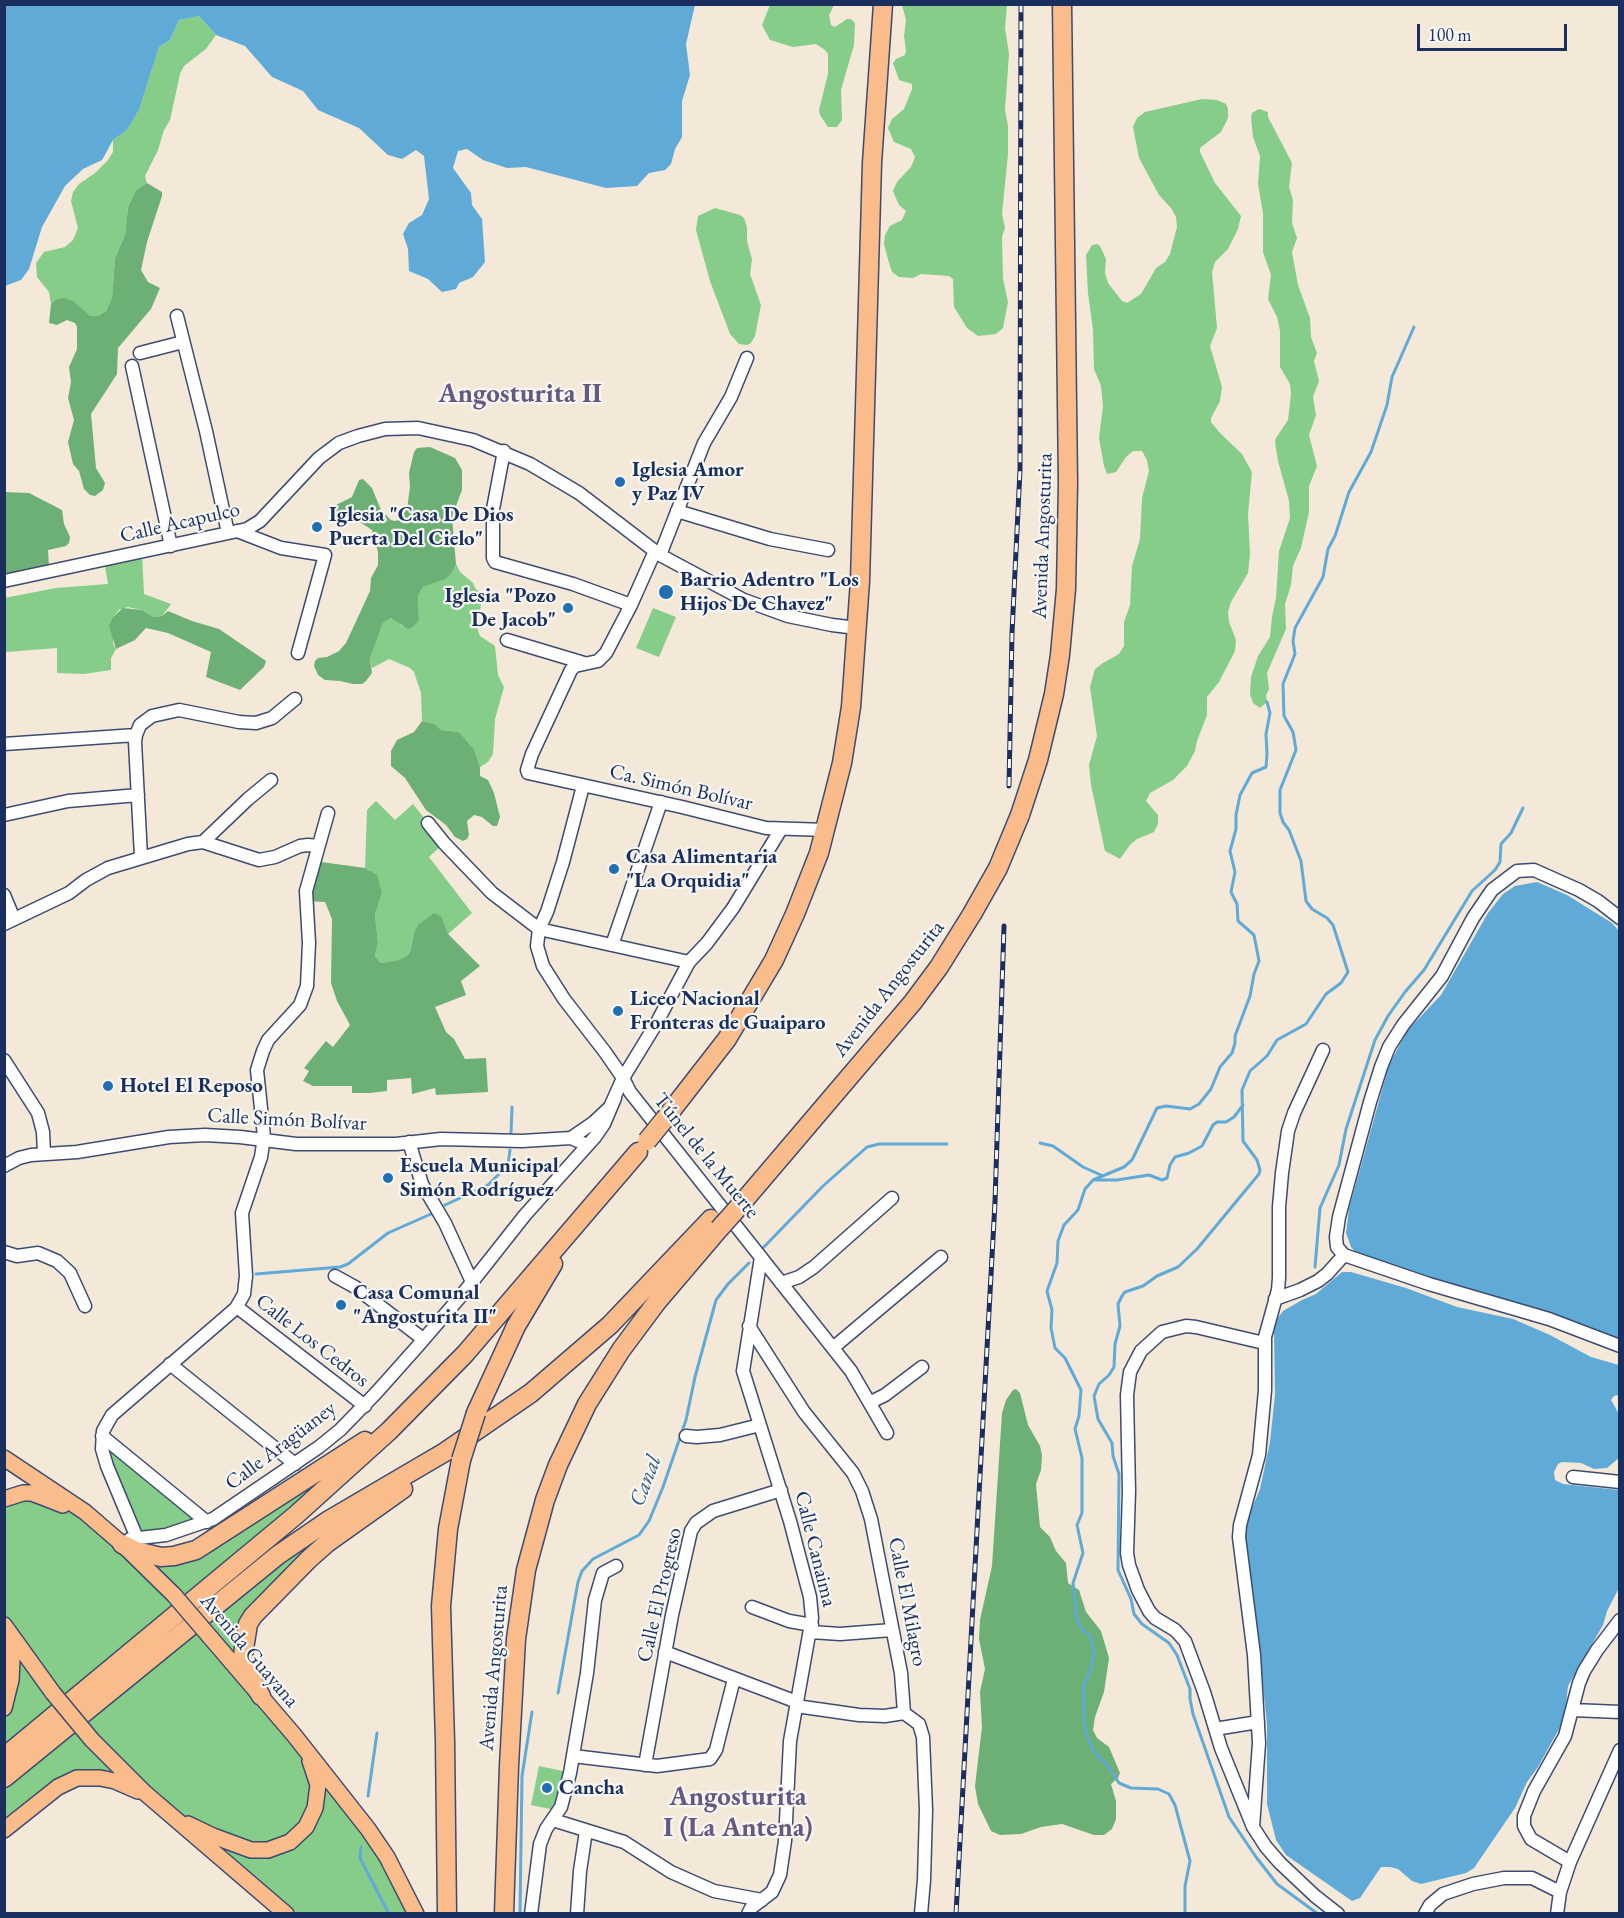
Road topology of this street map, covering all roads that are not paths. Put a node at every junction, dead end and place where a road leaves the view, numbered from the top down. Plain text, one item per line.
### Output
1 (883, 4) edge
2 (1062, 4) edge
3 (177, 316) dead end
4 (183, 342) junction
5 (140, 353) dead end
6 (747, 358) dead end
7 (132, 366) dead end
8 (504, 451) junction
9 (677, 511) junction
10 (233, 532) junction
11 (171, 546) junction
12 (828, 550) dead end
13 (657, 553) junction
14 (4, 581) edge
15 (631, 605) junction
16 (857, 628) junction
17 (507, 640) dead end
18 (298, 653) dead end
19 (584, 663) junction
20 (295, 699) dead end
21 (136, 735) junction
22 (4, 744) edge
23 (271, 780) dead end
24 (583, 786) junction
25 (138, 795) junction
26 (661, 802) junction
27 (328, 813) dead end
28 (4, 815) edge
29 (428, 823) dead end
30 (781, 829) junction
31 (826, 830) junction
32 (203, 842) junction
33 (318, 846) junction
34 (141, 858) junction
35 (4, 895) edge
36 (1620, 918) edge
37 (9, 922) edge
38 (539, 929) junction
39 (612, 945) junction
40 (689, 962) junction
41 (1323, 1050) dead end
42 (4, 1060) edge
43 (619, 1089) junction
44 (571, 1138) junction
45 (264, 1141) junction
46 (409, 1142) junction
47 (587, 1145) junction
48 (642, 1147) junction
49 (44, 1154) junction
50 (4, 1166) edge
51 (892, 1198) dead end
52 (715, 1224) junction
53 (4, 1252) edge
54 (1344, 1255) junction
55 (941, 1257) dead end
56 (760, 1261) junction
57 (335, 1276) dead end
58 (778, 1279) junction
59 (472, 1282) junction
60 (1275, 1299) junction
61 (85, 1306) dead end
62 (237, 1306) junction
63 (749, 1326) junction
64 (423, 1339) junction
65 (1264, 1343) junction
66 (1620, 1346) edge
67 (834, 1347) junction
68 (170, 1364) junction
69 (922, 1367) dead end
70 (871, 1402) junction
71 (416, 1405) junction
72 (364, 1406) junction
73 (478, 1421) junction
74 (760, 1425) junction
75 (887, 1433) dead end
76 (102, 1436) junction
77 (686, 1436) dead end
78 (4, 1458) edge
79 (294, 1464) junction
80 (1573, 1477) dead end
81 (1620, 1482) edge
82 (781, 1490) junction
83 (4, 1499) edge
84 (207, 1522) junction
85 (124, 1540) junction
86 (616, 1566) dead end
87 (752, 1607) dead end
88 (1620, 1620) edge
89 (6, 1628) edge
90 (811, 1629) junction
91 (892, 1630) junction
92 (665, 1652) junction
93 (734, 1679) junction
94 (261, 1696) junction
95 (796, 1704) junction
96 (4, 1708) edge
97 (1572, 1710) junction
98 (1620, 1712) edge
99 (904, 1713) junction
100 (1258, 1722) junction
101 (1215, 1728) junction
102 (306, 1750) junction
103 (1620, 1750) edge
104 (573, 1756) junction
105 (4, 1757) edge
106 (645, 1765) junction
107 (4, 1778) edge
108 (145, 1793) junction
109 (162, 1809) junction
110 (553, 1820) junction
111 (1253, 1827) junction
112 (4, 1830) edge
113 (586, 1831) junction
114 (1570, 1862) junction
115 (1560, 1892) junction
116 (762, 1900) junction
117 (447, 1913) edge
118 (286, 1914) edge
119 (417, 1914) edge
120 (504, 1914) edge
121 (531, 1914) edge
122 (577, 1914) edge
123 (748, 1914) edge
124 (921, 1914) edge
125 (1338, 1914) edge
126 (1425, 1914) edge
127 (1557, 1914) edge

1 - 16 highway, Avenida Angosturita
2 - 52 highway, Avenida Angosturita, bridge
3 - 4 street
4 - 5 street
4 - 10 street
6 - 9 street
7 - 11 street
8 - 10 street, Calle Acapulco
8 - 13 street, Calle Acapulco
8 - 15 street
9 - 12 street
9 - 13 street
10 - 11 street, Calle Acapulco
10 - 18 street
11 - 14 street, Calle Acapulco
13 - 15 street
13 - 16 street, Calle Acapulco
15 - 19 street
16 - 31 highway, Avenida Angosturita
17 - 19 street
19 - 24 street, Ca. Simón Bolívar
20 - 21 street
21 - 22 street
21 - 25 street
23 - 32 street
24 - 26 street, Ca. Simón Bolívar
24 - 38 street
25 - 28 street
25 - 34 street
26 - 30 street, Ca. Simón Bolívar
26 - 39 street
27 - 33 street
29 - 38 street
30 - 31 street, Ca. Simón Bolívar
30 - 40 street
31 - 48 highway, Avenida Angosturita, bridge
32 - 33 street
32 - 34 street
33 - 45 street
34 - 37 street
35 - 37 street
36 - 54 street
38 - 39 street
38 - 43 street, Túnel de la Muerte
39 - 40 street
40 - 43 street
41 - 60 street
42 - 49 street
43 - 44 street
43 - 47 street, Calle Aragüaney
43 - 56 street, Túnel de la Muerte
44 - 46 street, Calle Simón Bolívar
44 - 47 street
45 - 46 street, Calle Simón Bolívar
45 - 49 street, Calle Simón Bolívar
45 - 62 street
46 - 59 street
47 - 59 street, Calle Aragüaney
48 - 71 highway
48 - 73 highway, Avenida Angosturita
49 - 50 street, Calle Simón Bolívar
51 - 58 street
52 - 73 highway
52 - 120 highway, Avenida Angosturita
53 - 61 street
54 - 60 street
54 - 66 street
55 - 67 street
56 - 58 street, Túnel de la Muerte
56 - 63 street, Calle Canaima
57 - 64 street
58 - 67 street, Túnel de la Muerte
59 - 64 street, Calle Aragüaney
60 - 65 street
62 - 68 street
62 - 72 street, Calle Los Cedros
63 - 74 street, Calle Canaima
63 - 91 street, Calle El Milagro
64 - 72 street, Calle Aragüaney
65 - 100 street
65 - 101 street
67 - 70 street, Túnel de la Muerte
68 - 76 street
68 - 79 street
69 - 70 street
70 - 75 street, Túnel de la Muerte
71 - 85 highway
71 - 105 highway
72 - 79 street, Calle Aragüaney
73 - 94 highway
73 - 107 highway
73 - 117 highway, Avenida Angosturita, bridge
74 - 77 street
74 - 82 street, Calle Canaima
76 - 84 street
76 - 85 street
78 - 85 main road, Avenida Guayana
79 - 84 street, Calle Aragüaney
80 - 81 street
82 - 90 street, Calle Canaima
82 - 92 street, Calle El Progreso
83 - 85 main road
84 - 85 street, Calle Aragüaney
85 - 94 main road, Avenida Guayana, bridge
86 - 104 street
87 - 90 street
88 - 97 street
89 - 96 main road
89 - 108 main road, bridge
90 - 91 street
90 - 95 street, Calle Canaima
91 - 99 street, Calle El Milagro
92 - 93 street
92 - 106 street, Calle El Progreso
93 - 95 street
93 - 106 street
94 - 102 main road, Avenida Guayana
95 - 99 street
95 - 116 street, Calle Canaima
97 - 98 street
97 - 114 street
99 - 124 street
100 - 101 street
100 - 111 street
101 - 111 street
102 - 109 main road
102 - 119 main road, Avenida Guayana
103 - 114 street
104 - 106 street
104 - 110 street
108 - 109 main road
108 - 112 main road
109 - 118 main road
110 - 113 street
110 - 121 street
111 - 125 street
113 - 116 street
113 - 122 street
114 - 115 street
115 - 126 street
115 - 127 street
116 - 123 street, Calle Canaima

